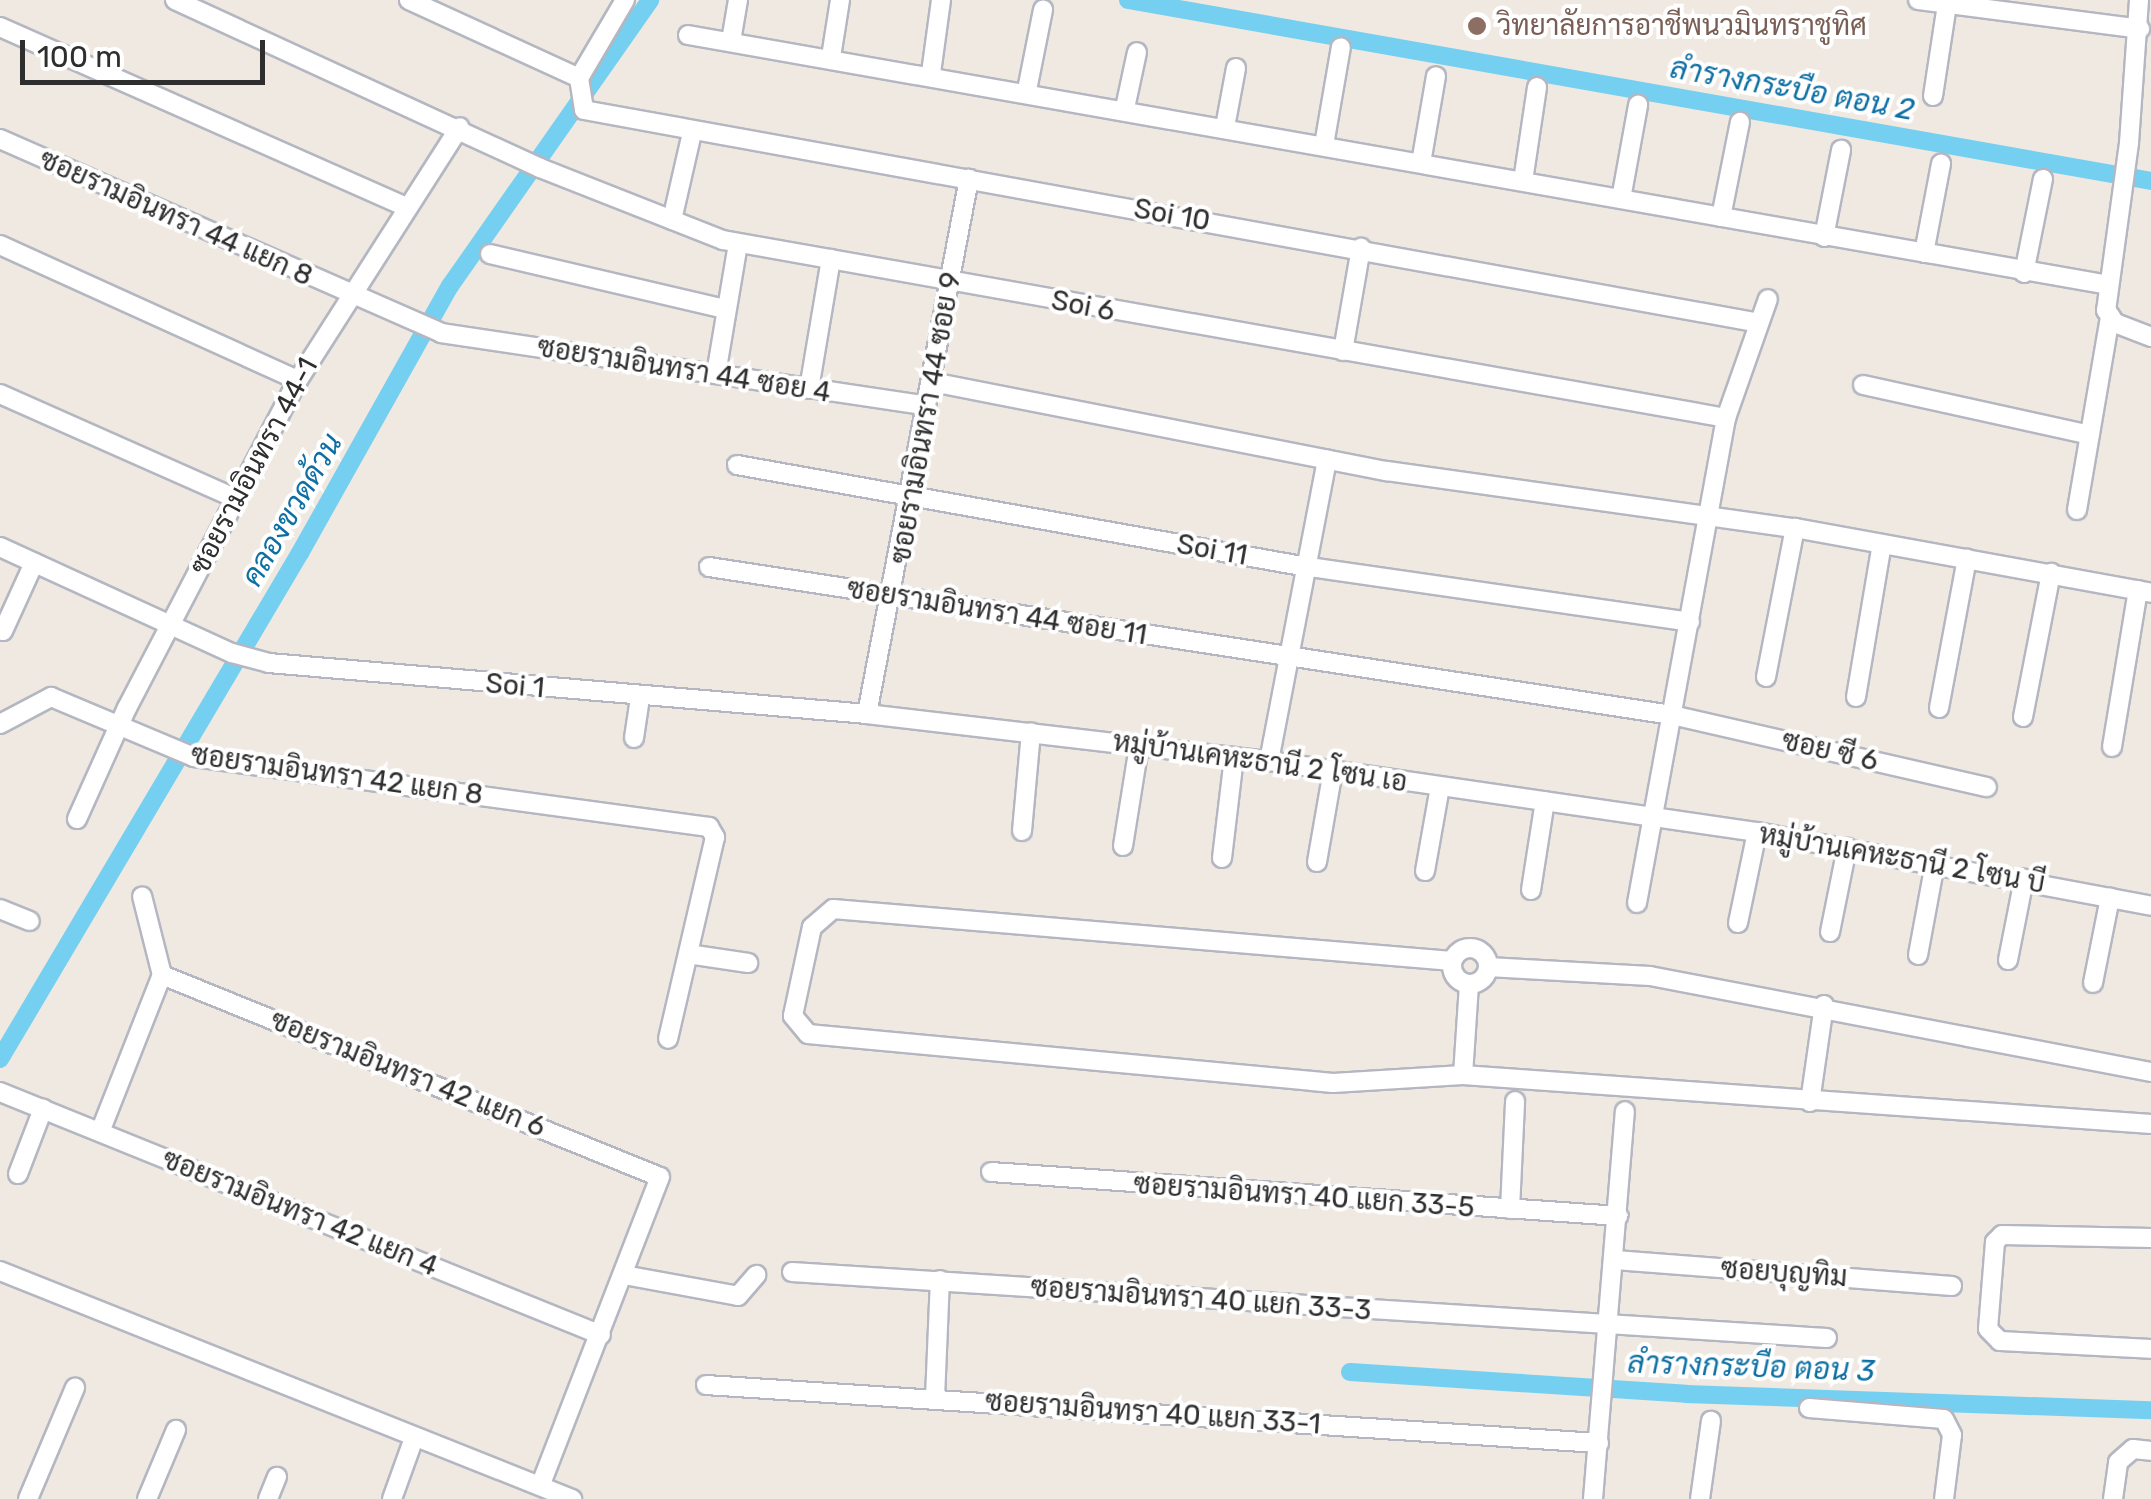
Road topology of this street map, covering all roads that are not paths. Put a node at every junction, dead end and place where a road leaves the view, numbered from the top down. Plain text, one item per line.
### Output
1 (175, 0) edge
2 (408, 0) edge
3 (625, 0) edge
4 (738, 0) edge
5 (840, 0) edge
6 (941, 0) edge
7 (1918, 0) edge
8 (2140, 0) edge
9 (1947, 4) junction
10 (1044, 10) dead end
11 (0, 27) edge
12 (2140, 29) junction
13 (688, 34) dead end
14 (731, 41) junction
15 (1341, 47) dead end
16 (1137, 52) dead end
17 (831, 57) junction
18 (1236, 68) dead end
19 (931, 73) junction
20 (1436, 76) dead end
21 (579, 78) junction
22 (1537, 87) dead end
23 (1027, 90) junction
24 (1932, 96) dead end
25 (1638, 105) dead end
26 (1126, 108) junction
27 (1740, 122) dead end
28 (460, 127) junction
29 (1225, 127) junction
30 (692, 133) junction
31 (0, 140) edge
32 (1324, 145) junction
33 (1841, 150) dead end
34 (1421, 163) junction
35 (1941, 164) dead end
36 (2044, 179) dead end
37 (970, 180) junction
38 (1523, 182) junction
39 (1621, 199) junction
40 (407, 207) junction
41 (1721, 217) junction
42 (672, 220) junction
43 (1824, 237) junction
44 (738, 244) junction
45 (0, 245) edge
46 (1361, 248) junction
47 (490, 254) dead end
48 (1924, 254) junction
49 (831, 259) junction
50 (2024, 273) junction
51 (952, 281) junction
52 (2108, 285) junction
53 (351, 296) junction
54 (1768, 299) dead end
55 (725, 308) junction
56 (2110, 316) junction
57 (401, 319) joint
58 (1758, 323) junction
59 (2143, 335) edge
60 (1343, 350) junction
61 (716, 374) junction
62 (298, 380) junction
63 (932, 382) junction
64 (1863, 385) dead end
65 (808, 388) junction
66 (0, 394) edge
67 (927, 406) junction
68 (1726, 418) junction
69 (2090, 435) junction
70 (1326, 460) junction
71 (737, 465) dead end
72 (911, 495) junction
73 (234, 498) junction
74 (2077, 510) dead end
75 (1710, 515) junction
76 (1795, 528) junction
77 (1882, 544) junction
78 (0, 548) edge
79 (1967, 559) junction
80 (34, 563) junction
81 (1302, 566) junction
82 (710, 567) dead end
83 (2052, 573) junction
84 (2145, 591) edge
85 (894, 596) junction
86 (1690, 622) junction
87 (170, 624) junction
88 (3, 631) dead end
89 (1284, 658) junction
90 (1766, 677) dead end
91 (1856, 697) dead end
92 (640, 698) junction
93 (1939, 708) dead end
94 (867, 714) junction
95 (1672, 715) junction
96 (2023, 717) dead end
97 (1, 727) edge
98 (118, 727) junction
99 (1031, 732) junction
100 (634, 738) dead end
101 (1139, 746) junction
102 (2112, 747) dead end
103 (1234, 758) junction
104 (1269, 761) junction
105 (1333, 770) junction
106 (1440, 786) junction
107 (1988, 787) dead end
108 (1545, 802) junction
109 (1653, 816) junction
110 (77, 820) dead end
111 (1022, 831) dead end
112 (1756, 832) junction
113 (1124, 846) dead end
114 (1847, 848) junction
115 (1222, 858) dead end
116 (1316, 862) dead end
117 (1935, 863) junction
118 (1425, 870) dead end
119 (2024, 879) junction
120 (1530, 890) dead end
121 (142, 896) dead end
122 (2110, 898) junction
123 (1637, 902) dead end
124 (2151, 906) edge
125 (0, 908) edge
126 (30, 921) dead end
127 (1738, 923) dead end
128 (1830, 932) dead end
129 (688, 954) junction
130 (1918, 955) dead end
131 (2008, 960) dead end
132 (1452, 961) junction
133 (748, 963) dead end
134 (1488, 967) junction
135 (162, 975) junction
136 (2093, 983) dead end
137 (1470, 984) junction
138 (1824, 1005) junction
139 (668, 1039) dead end
140 (2151, 1072) edge
141 (1463, 1075) junction
142 (0, 1092) edge
143 (1515, 1102) dead end
144 (1810, 1102) junction
145 (43, 1109) junction
146 (1625, 1112) dead end
147 (2151, 1124) edge
148 (100, 1132) junction
149 (991, 1172) dead end
150 (18, 1174) dead end
151 (1510, 1209) junction
152 (1618, 1216) junction
153 (2151, 1238) edge
154 (1615, 1260) junction
155 (0, 1271) edge
156 (792, 1272) dead end
157 (624, 1275) junction
158 (756, 1275) dead end
159 (940, 1280) junction
160 (1952, 1286) dead end
161 (1611, 1328) junction
162 (600, 1335) junction
163 (1828, 1338) dead end
164 (2151, 1349) edge
165 (706, 1386) dead end
166 (75, 1388) dead end
167 (935, 1398) junction
168 (1809, 1408) dead end
169 (1711, 1421) dead end
170 (176, 1430) dead end
171 (414, 1438) junction
172 (1598, 1443) junction
173 (2151, 1450) edge
174 (277, 1477) dead end
175 (540, 1486) junction
176 (28, 1499) edge
177 (147, 1499) edge
178 (268, 1499) edge
179 (392, 1499) edge
180 (572, 1499) edge
181 (1593, 1499) edge
182 (1700, 1499) edge
183 (1944, 1499) edge
184 (2113, 1499) edge

1 - 28 street, Soi 6
2 - 21 street
3 - 21 street
4 - 14 street
5 - 17 street
6 - 19 street
7 - 9 street
8 - 12 street
9 - 12 street
9 - 24 street
10 - 23 street
11 - 40 street
12 - 52 street
13 - 14 street
14 - 17 street
15 - 32 street
16 - 26 street
17 - 19 street
18 - 29 street
19 - 23 street
20 - 34 street
21 - 30 street, Soi 10
22 - 38 street
23 - 26 street
25 - 39 street
26 - 29 street
27 - 41 street
28 - 40 street, ซอยรามอินทรา 44-1
28 - 42 street, Soi 6
29 - 32 street
30 - 37 street, Soi 10
30 - 42 street
31 - 53 street, ซอยรามอินทรา 44 แยก 8
32 - 34 street
33 - 43 street
34 - 38 street
35 - 48 street
36 - 50 street
37 - 46 street, Soi 10
37 - 51 street, ซอยรามอินทรา 44 ซอย 9
38 - 39 street
39 - 41 street
40 - 53 street, ซอยรามอินทรา 44-1
41 - 43 street
42 - 44 street, Soi 6
43 - 48 street
44 - 49 street, Soi 6
44 - 55 street
45 - 62 street
46 - 58 street, Soi 10
46 - 60 street
47 - 55 street
48 - 50 street
49 - 51 street, Soi 6
49 - 65 street
50 - 52 street
51 - 60 street, Soi 6
51 - 63 street, ซอยรามอินทรา 44 ซอย 9
52 - 56 street
53 - 57 street, ซอยรามอินทรา 44 แยก 8
53 - 62 street, ซอยรามอินทรา 44-1
54 - 58 street
55 - 61 street
56 - 59 street
56 - 69 street
57 - 61 street, ซอยรามอินทรา 44 ซอย 4
58 - 68 street
60 - 68 street, Soi 6
61 - 65 street, ซอยรามอินทรา 44 ซอย 4
62 - 73 street, ซอยรามอินทรา 44-1
63 - 67 street, ซอยรามอินทรา 44 ซอย 9
63 - 70 street
64 - 69 street
65 - 67 street, ซอยรามอินทรา 44 ซอย 4
66 - 73 street
67 - 72 street, ซอยรามอินทรา 44 ซอย 9
68 - 75 street
69 - 74 street
70 - 75 street
70 - 81 street
71 - 72 street, Soi 11
72 - 81 street, Soi 11
72 - 85 street, ซอยรามอินทรา 44 ซอย 9
73 - 87 street, ซอยรามอินทรา 44-1
75 - 76 street
75 - 86 street
76 - 77 street
76 - 90 street
77 - 79 street
77 - 91 street
78 - 80 street, Soi 1
79 - 83 street
79 - 93 street
80 - 87 street, Soi 1
80 - 88 street
81 - 86 street, Soi 11
81 - 89 street
82 - 85 street, ซอยรามอินทรา 44 ซอย 11
83 - 84 street
83 - 96 street
84 - 102 street
85 - 89 street, ซอยรามอินทรา 44 ซอย 11
85 - 94 street, ซอยรามอินทรา 44 ซอย 9
86 - 95 street
87 - 92 street, Soi 1
87 - 98 street, ซอยรามอินทรา 44-1
89 - 95 street, ซอยรามอินทรา 44 ซอย 11
89 - 104 street
92 - 94 street, Soi 1
92 - 100 street
94 - 99 street, หมู่บ้านเคหะธานี 2 โซน เอ
95 - 107 street, ซอย ซี 6
95 - 109 street
97 - 98 street, ซอยรามอินทรา 42 แยก 8
98 - 110 street, ซอยรามอินทรา 44-1
98 - 129 street, ซอยรามอินทรา 42 แยก 8
99 - 101 street, หมู่บ้านเคหะธานี 2 โซน เอ
99 - 111 street
101 - 103 street, หมู่บ้านเคหะธานี 2 โซน เอ
101 - 113 street
103 - 104 street, หมู่บ้านเคหะธานี 2 โซน เอ
103 - 115 street
104 - 105 street, หมู่บ้านเคหะธานี 2 โซน เอ
105 - 106 street, หมู่บ้านเคหะธานี 2 โซน เอ
105 - 116 street
106 - 108 street, หมู่บ้านเคหะธานี 2 โซน เอ
106 - 118 street
108 - 109 street, หมู่บ้านเคหะธานี 2 โซน เอ
108 - 120 street
109 - 112 street, หมู่บ้านเคหะธานี 2 โซน บี
109 - 123 street
112 - 114 street, หมู่บ้านเคหะธานี 2 โซน บี
112 - 127 street
114 - 117 street, หมู่บ้านเคหะธานี 2 โซน บี
114 - 128 street
117 - 119 street, หมู่บ้านเคหะธานี 2 โซน บี
117 - 130 street
119 - 122 street, หมู่บ้านเคหะธานี 2 โซน บี
119 - 131 street
121 - 135 street
122 - 124 street, หมู่บ้านเคหะธานี 2 โซน บี
122 - 136 street
125 - 126 street
129 - 133 street
129 - 139 street
132 - 134 street
132 - 137 street
132 - 141 street
134 - 137 street
134 - 138 street
135 - 148 street
135 - 157 street, ซอยรามอินทรา 42 แยก 6
137 - 141 street
138 - 140 street
138 - 144 street
141 - 144 street
142 - 145 street, ซอยรามอินทรา 42 แยก 4
143 - 151 street
144 - 147 street
145 - 148 street, ซอยรามอินทรา 42 แยก 4
145 - 150 street
146 - 152 street
148 - 162 street, ซอยรามอินทรา 42 แยก 4
149 - 151 street, ซอยรามอินทรา 40 แยก 33-5
151 - 152 street, ซอยรามอินทรา 40 แยก 33-5
152 - 154 street
153 - 164 street
154 - 160 street, ซอยบุญทิม
154 - 161 street
155 - 171 street
156 - 159 street, ซอยรามอินทรา 40 แยก 33-3
157 - 158 street
157 - 162 street
159 - 161 street, ซอยรามอินทรา 40 แยก 33-3
159 - 167 street
161 - 163 street, ซอยรามอินทรา 40 แยก 33-3
161 - 172 street
162 - 175 street
165 - 167 street, ซอยรามอินทรา 40 แยก 33-1
166 - 176 street
167 - 172 street, ซอยรามอินทรา 40 แยก 33-1
168 - 183 street
169 - 182 street
170 - 177 street
171 - 175 street
171 - 179 street
172 - 181 street
173 - 184 street
174 - 178 street
175 - 180 street

